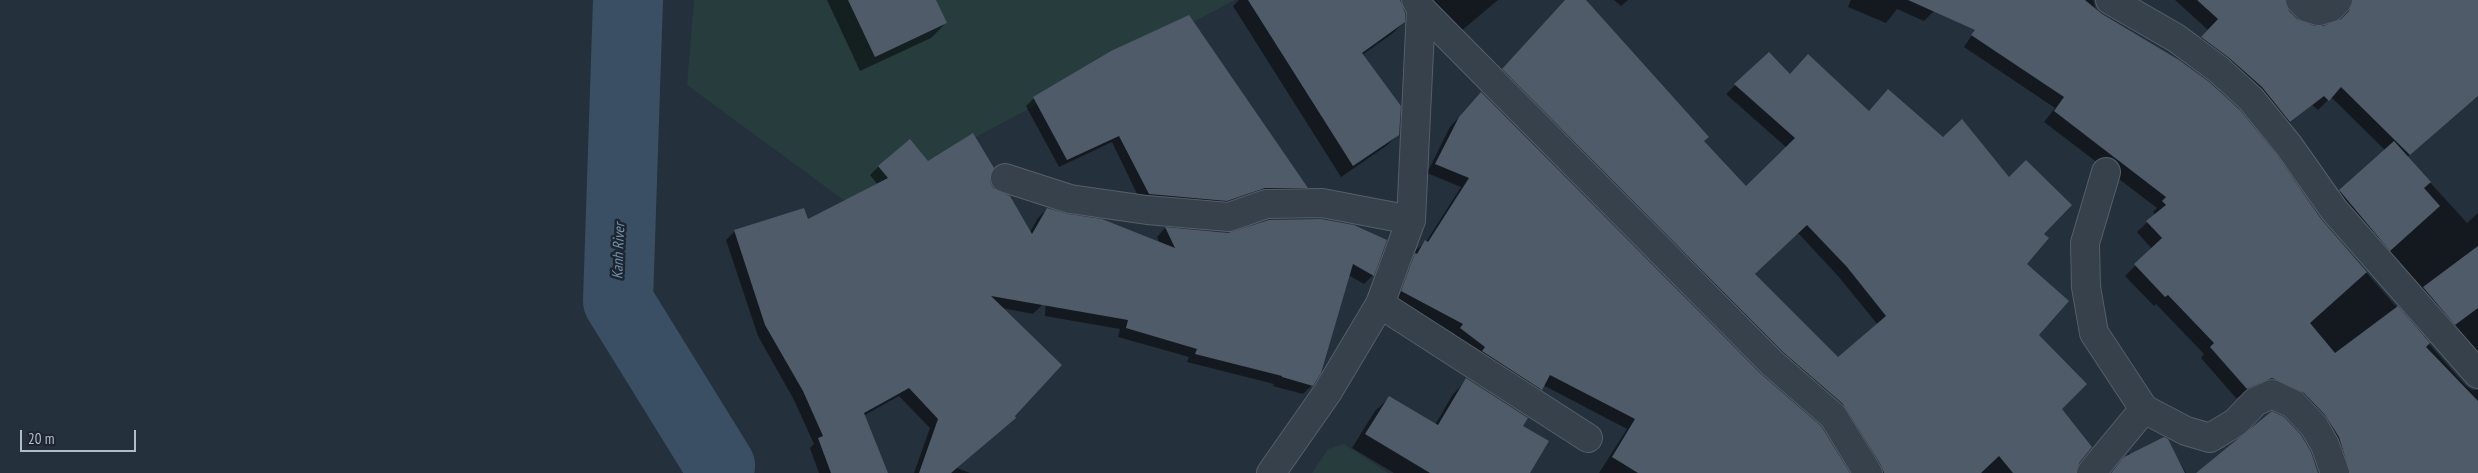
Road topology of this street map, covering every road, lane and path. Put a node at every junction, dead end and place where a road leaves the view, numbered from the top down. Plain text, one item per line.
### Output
1 (2110, 0) edge
2 (2300, 0) edge
3 (2338, 0) edge
4 (1418, 5) edge
5 (2106, 172) dead end
6 (1005, 178) dead end
7 (1411, 220) junction
8 (1380, 304) junction
9 (2478, 374) edge
10 (2144, 409) junction
11 (1588, 438) dead end
12 (1271, 473) edge
13 (1868, 473) edge
14 (2091, 473) edge
15 (2335, 473) edge

1 - 9 street
2 - 3 street
4 - 7 street
4 - 13 street
5 - 10 street
6 - 7 street
7 - 8 street
8 - 11 street
8 - 12 street
10 - 14 street
10 - 15 street

